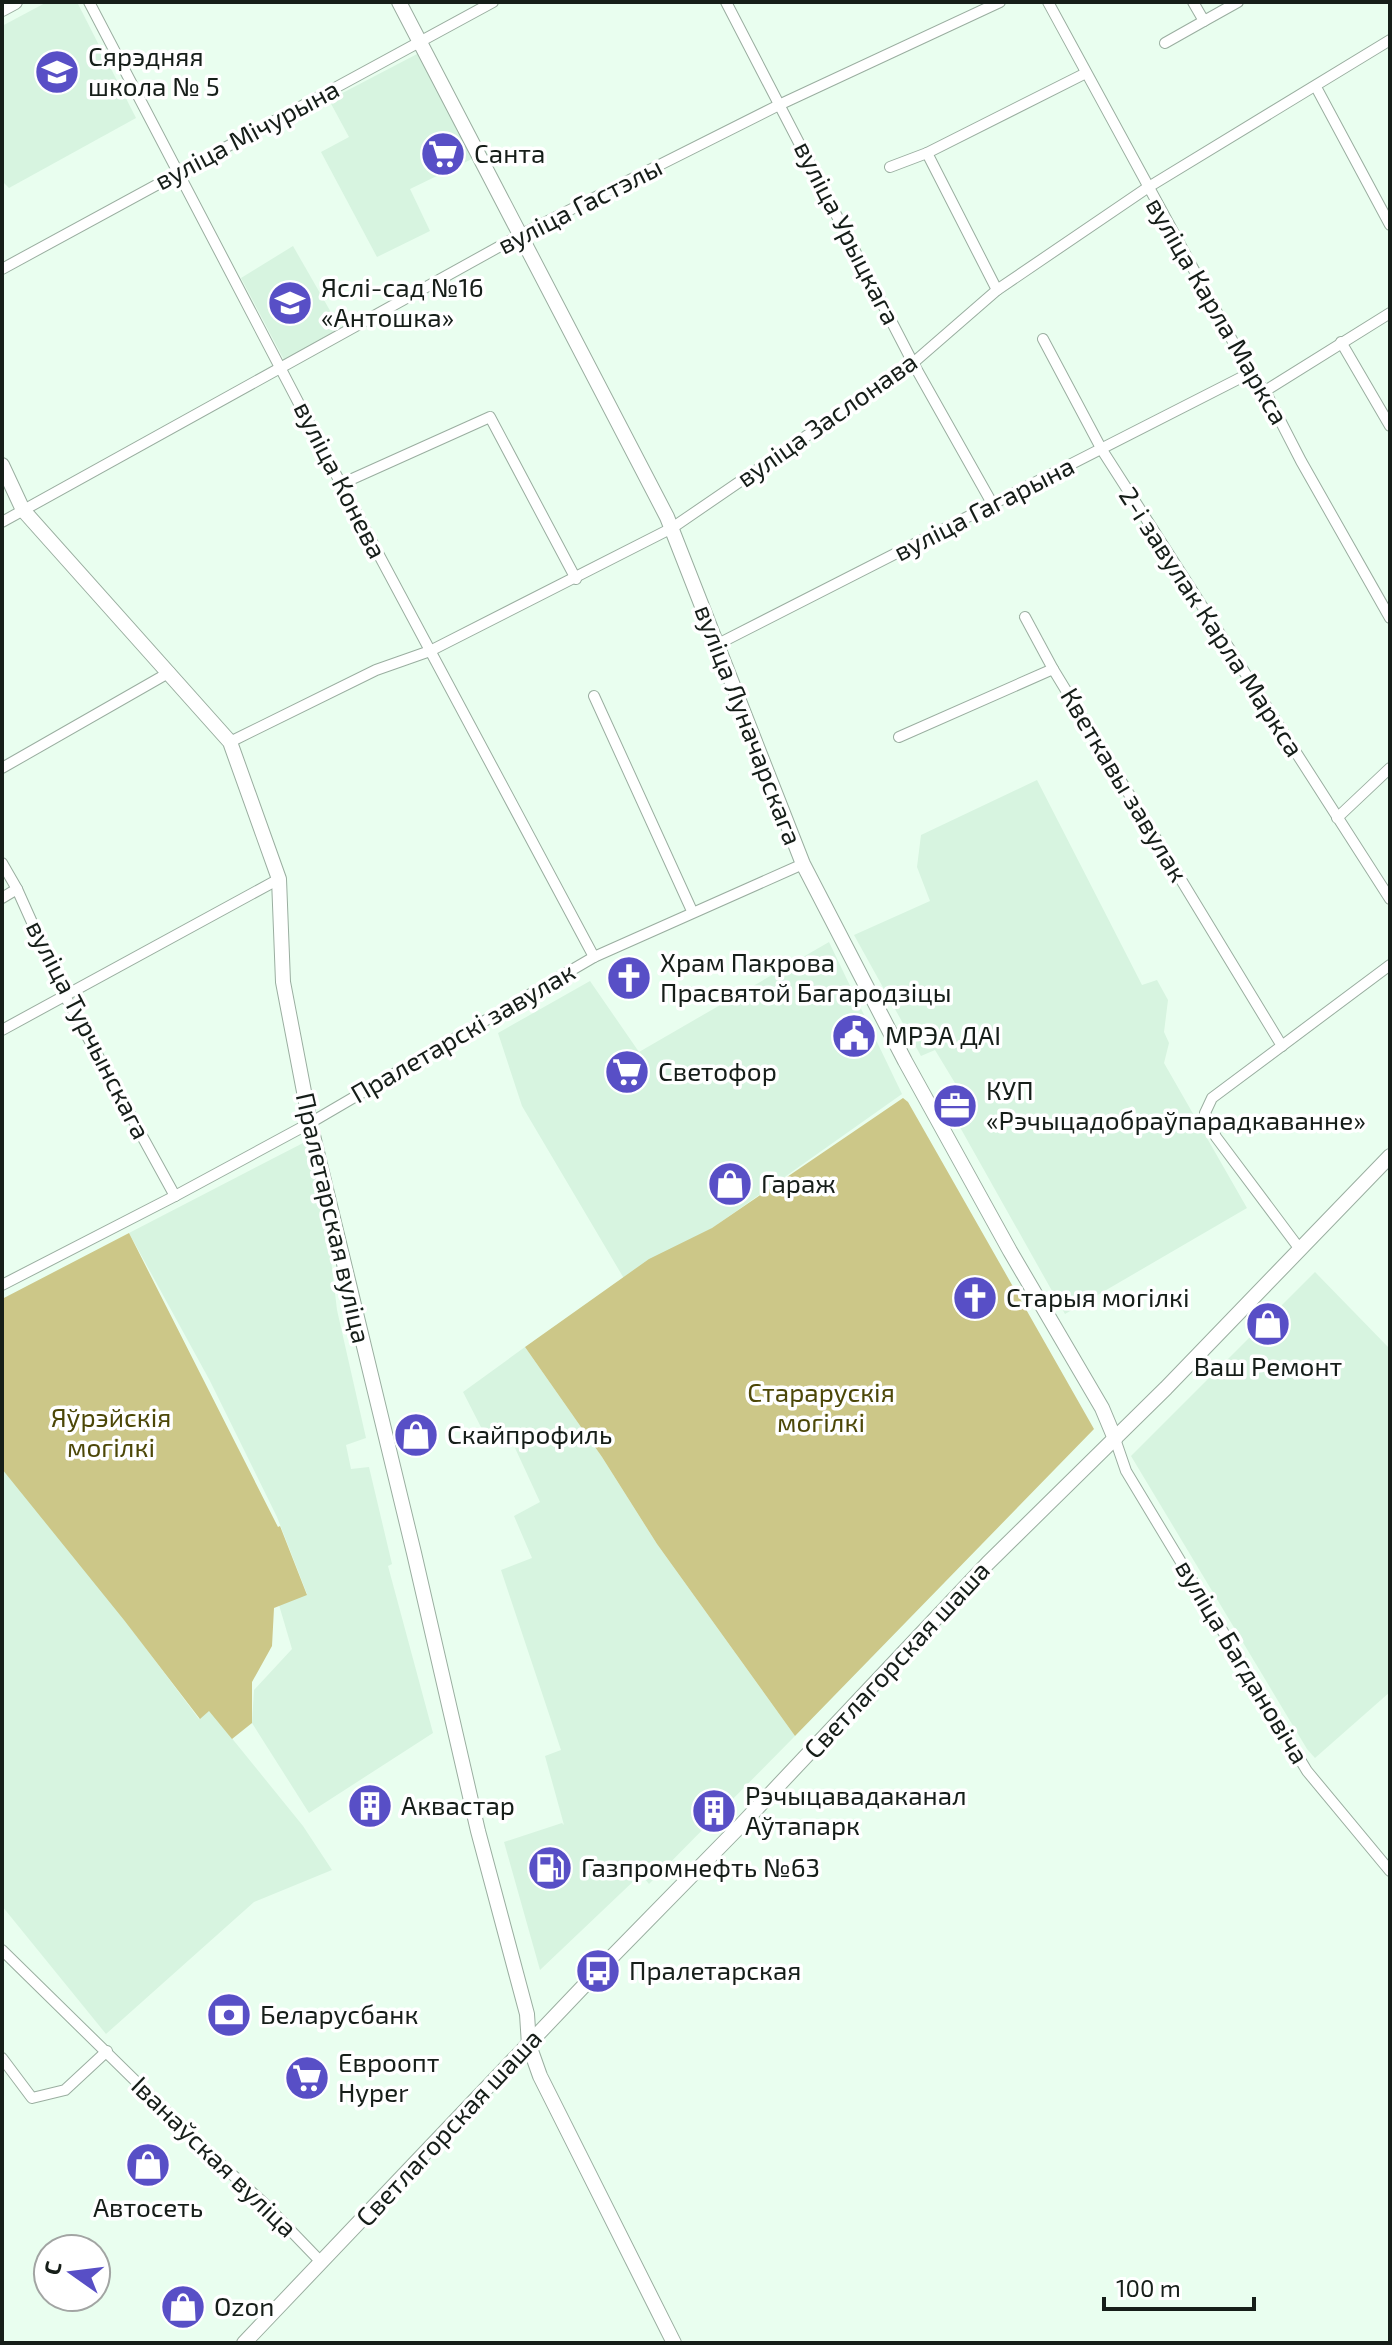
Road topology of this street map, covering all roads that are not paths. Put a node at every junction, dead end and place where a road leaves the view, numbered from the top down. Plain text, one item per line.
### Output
1 (15, 2) edge
2 (89, 2) edge
3 (399, 2) edge
4 (493, 2) edge
5 (726, 2) edge
6 (1000, 2) edge
7 (1048, 2) edge
8 (1193, 2) edge
9 (1238, 2) edge
10 (2, 9) edge
11 (1204, 21) junction
12 (1390, 40) edge
13 (421, 41) junction
14 (1165, 43) dead end
15 (1086, 73) junction
16 (1316, 87) junction
17 (781, 104) junction
18 (927, 153) junction
19 (890, 167) dead end
20 (178, 172) junction
21 (1147, 188) junction
22 (1390, 225) edge
23 (522, 234) junction
24 (2, 269) edge
25 (997, 290) junction
26 (1390, 313) edge
27 (1043, 339) dead end
28 (1341, 342) junction
29 (913, 363) junction
30 (282, 367) junction
31 (1250, 373) junction
32 (1265, 391) junction
33 (1390, 426) edge
34 (1102, 450) junction
35 (2, 465) edge
36 (341, 484) junction
37 (993, 505) junction
38 (23, 510) junction
39 (2, 522) edge
40 (672, 528) junction
41 (576, 579) junction
42 (1025, 617) dead end
43 (1390, 618) edge
44 (716, 645) junction
45 (430, 651) junction
46 (1053, 669) junction
47 (170, 672) junction
48 (594, 696) dead end
49 (899, 737) dead end
50 (230, 742) junction
51 (2, 768) edge
52 (1390, 768) edge
53 (1337, 818) junction
54 (2, 863) edge
55 (803, 864) junction
56 (279, 879) junction
57 (17, 889) junction
58 (2, 898) edge
59 (1390, 899) edge
60 (692, 911) junction
61 (594, 957) junction
62 (1390, 965) edge
63 (65, 996) junction
64 (2, 1030) edge
65 (1282, 1046) junction
66 (310, 1123) junction
67 (1390, 1156) edge
68 (175, 1196) junction
69 (1299, 1248) junction
70 (2, 1285) edge
71 (1115, 1439) junction
72 (1390, 1870) edge
73 (2, 1950) edge
74 (529, 2045) junction
75 (107, 2051) junction
76 (2, 2058) edge
77 (322, 2263) junction
78 (244, 2343) edge
79 (674, 2343) edge

1 - 10 street
2 - 20 street, вуліца Конева
3 - 13 street, вуліца Луначарскага
4 - 13 street, вуліца Мічурына
5 - 17 street, вуліца Урыцкага
6 - 17 street, вуліца Гастэлы
7 - 15 street, вуліца Карла Маркса
8 - 11 street
9 - 11 street
11 - 14 street
12 - 16 street, вуліца Заслонава
13 - 20 street, вуліца Мічурына
13 - 23 street, вуліца Луначарскага
15 - 18 street
15 - 21 street, вуліца Карла Маркса
16 - 21 street, вуліца Заслонава
16 - 22 street
17 - 23 street, вуліца Гастэлы
17 - 29 street, вуліца Урыцкага
18 - 19 street
18 - 25 street
20 - 24 street, вуліца Мічурына
20 - 30 street, вуліца Конева
21 - 25 street, вуліца Заслонава
21 - 31 street, вуліца Карла Маркса
23 - 30 street, вуліца Гастэлы
23 - 40 street, вуліца Луначарскага
25 - 29 street, вуліца Заслонава
26 - 28 street
27 - 34 street, 2-і завулак Карла Маркса
28 - 32 street
28 - 33 street
29 - 37 street, вуліца Урыцкага
29 - 40 street, вуліца Заслонава
30 - 36 street, вуліца Конева
30 - 38 street, вуліца Гастэлы
31 - 32 street, вуліца Карла Маркса
31 - 34 street, вуліца Гагарына
32 - 43 street, вуліца Карла Маркса
34 - 37 street, вуліца Гагарына
34 - 53 street, 2-і завулак Карла Маркса
35 - 38 street, Пралетарская вуліца
36 - 41 street
36 - 45 street, вуліца Конева
37 - 44 street, вуліца Гагарына
38 - 39 street, вуліца Гастэлы
38 - 47 street, Пралетарская вуліца
40 - 41 street, вуліца Заслонава
40 - 44 street, вуліца Луначарскага
41 - 45 street, вуліца Заслонава
42 - 46 street
44 - 55 street, вуліца Луначарскага
45 - 50 street, вуліца Заслонава
45 - 61 street, вуліца Конева
46 - 49 street, Кветкавы завулак
46 - 65 street, Кветкавы завулак
47 - 50 street, Пралетарская вуліца
47 - 51 street
48 - 60 street
50 - 56 street, Пралетарская вуліца
52 - 53 street
53 - 59 street, 2-і завулак Карла Маркса
54 - 57 street, вуліца Турчынскага
55 - 60 street, Пралетарскі завулак
55 - 71 street, вуліца Луначарскага
56 - 63 street
56 - 66 street, Пралетарская вуліца
57 - 58 street
57 - 63 street, вуліца Турчынскага
60 - 61 street, Пралетарскі завулак
61 - 66 street, Пралетарскі завулак
62 - 65 street
63 - 64 street
63 - 68 street, вуліца Турчынскага
65 - 69 street
66 - 68 street, Пралетарскі завулак
66 - 74 street, Пралетарская вуліца
67 - 69 street, Светлагорская шаша
68 - 70 street, Пралетарскі завулак
69 - 71 street, Светлагорская шаша
71 - 72 street, вуліца Багдановіча
71 - 74 street, Светлагорская шаша
73 - 75 street, Іванаўская вуліца
74 - 77 street, Светлагорская шаша
74 - 79 street, Пралетарская вуліца
75 - 76 street
75 - 77 street, Іванаўская вуліца
77 - 78 street, Светлагорская шаша

